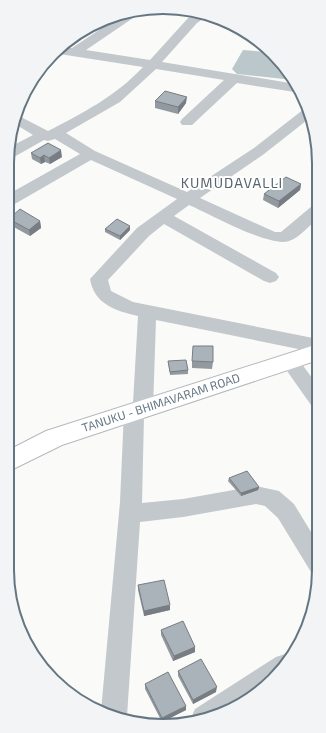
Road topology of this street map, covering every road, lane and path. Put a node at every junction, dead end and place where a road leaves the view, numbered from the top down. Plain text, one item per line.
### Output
1 (197, 18) edge
2 (123, 19) edge
3 (65, 51) edge
4 (74, 53) junction
5 (151, 64) junction
6 (233, 79) junction
7 (291, 88) edge
8 (304, 116) edge
9 (20, 121) edge
10 (187, 122) dead end
11 (50, 134) junction
12 (14, 151) edge
13 (90, 154) junction
14 (14, 198) edge
15 (188, 199) junction
16 (163, 217) junction
17 (312, 218) edge
18 (270, 277) dead end
19 (147, 312) junction
20 (312, 345) edge
21 (312, 354) edge
22 (289, 361) junction
23 (312, 392) edge
24 (138, 409) junction
25 (14, 458) edge
26 (130, 514) junction
27 (312, 554) edge
28 (263, 680) edge
29 (219, 708) edge
30 (114, 711) edge

1 - 5 street
2 - 4 street
3 - 4 street
4 - 5 street
5 - 6 street
5 - 11 street
6 - 7 street
6 - 10 street
8 - 15 street
9 - 11 street
11 - 12 street
11 - 13 street
13 - 14 street
13 - 15 street
15 - 16 street
15 - 17 street
16 - 18 street
16 - 19 street
19 - 20 street
19 - 24 street
21 - 22 main road, TANUKU - BHIMAVARAM ROAD
22 - 23 street
22 - 24 main road, TANUKU - BHIMAVARAM ROAD
24 - 25 main road, TANUKU - BHIMAVARAM ROAD
24 - 26 street
26 - 27 street
26 - 30 street
28 - 29 street

